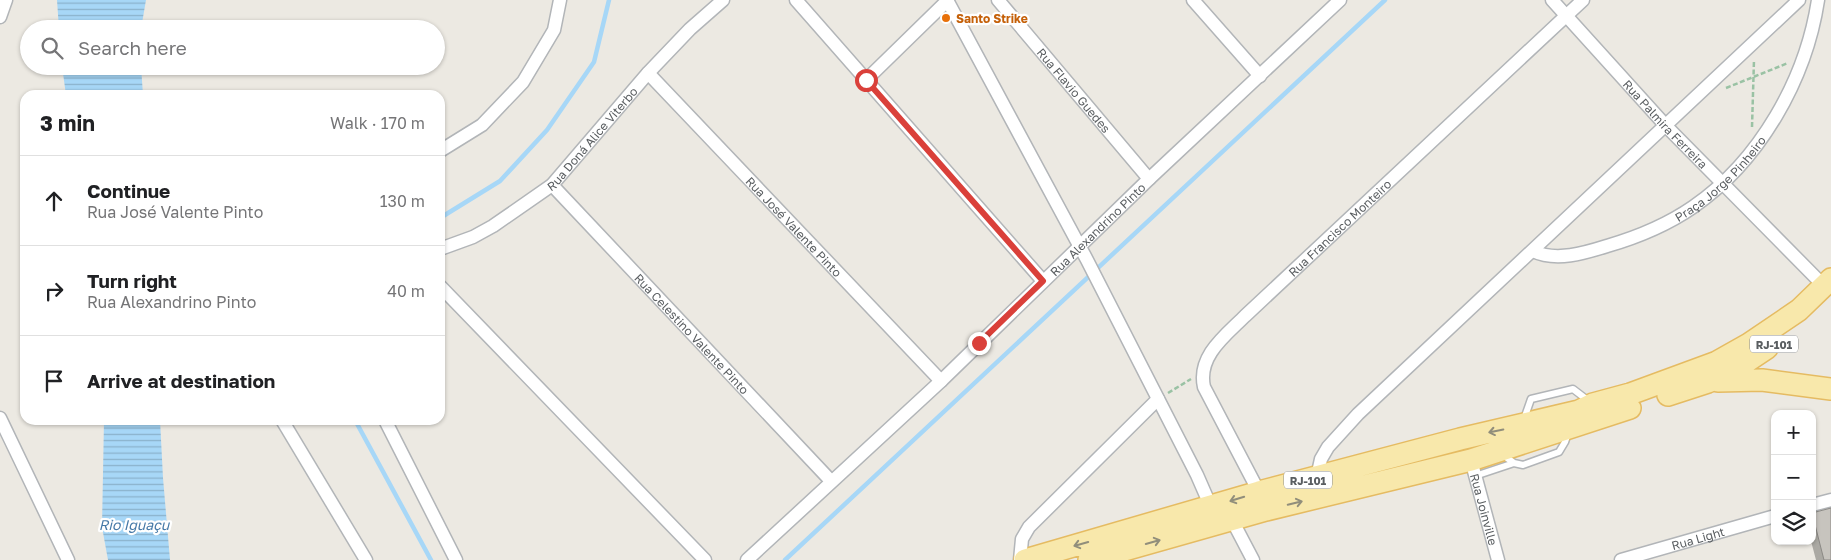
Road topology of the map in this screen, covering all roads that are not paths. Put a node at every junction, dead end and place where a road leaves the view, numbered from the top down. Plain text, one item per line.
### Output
1 (6, 0) edge
2 (560, 0) edge
3 (723, 0) edge
4 (796, 0) edge
5 (947, 0) edge
6 (998, 0) edge
7 (1193, 0) edge
8 (1340, 0) edge
9 (1552, 0) edge
10 (1583, 0) edge
11 (1799, 0) edge
12 (1818, 0) edge
13 (1567, 15) junction
14 (0, 17) edge
15 (648, 73) junction
16 (1260, 76) junction
17 (866, 80) junction
18 (1666, 126) junction
19 (445, 148) edge
20 (1149, 179) junction
21 (1723, 183) junction
22 (552, 185) junction
23 (1080, 246) junction
24 (445, 247) edge
25 (1533, 251) junction
26 (1043, 281) junction
27 (1829, 287) edge
28 (445, 291) edge
29 (1717, 362) junction
30 (1737, 368) junction
31 (1762, 380) junction
32 (941, 381) junction
33 (1708, 382) junction
34 (1831, 389) edge
35 (1158, 399) junction
36 (1581, 417) junction
37 (0, 418) edge
38 (285, 425) edge
39 (388, 425) edge
40 (1473, 468) junction
41 (1318, 477) junction
42 (831, 481) junction
43 (1260, 492) junction
44 (1831, 500) edge
45 (1816, 505) edge
46 (1211, 507) junction
47 (1771, 517) edge
48 (1232, 520) junction
49 (1649, 556) edge
50 (68, 560) edge
51 (366, 560) edge
52 (456, 560) edge
53 (705, 560) edge
54 (747, 560) edge
55 (1020, 560) edge
56 (1025, 560) edge
57 (1089, 560) edge
58 (1253, 560) edge
59 (1498, 560) edge
60 (1621, 560) edge

1 - 14 street
2 - 19 street
3 - 15 street, Rua Doná Alice Viterbo
4 - 17 street
5 - 17 street
5 - 23 street
6 - 20 street, Rua Flavio Guedes
7 - 16 street
8 - 16 street, Rua Alexandrino Pinto
9 - 13 street, Rua Palmira Ferreira
10 - 13 street, Rua Francisco Monteiro
11 - 18 street
12 - 21 street, Praça Jorge Pinheiro
13 - 18 street, Rua Palmira Ferreira
13 - 43 street, Rua Francisco Monteiro
15 - 22 street, Rua Doná Alice Viterbo
15 - 32 street, Rua José Valente Pinto
16 - 20 street, Rua Alexandrino Pinto
17 - 26 street
18 - 21 street, Rua Palmira Ferreira
18 - 25 street
20 - 23 street, Rua Alexandrino Pinto
21 - 25 street, Praça Jorge Pinheiro
21 - 27 street, Rua Palmira Ferreira
22 - 24 street, Rua Doná Alice Viterbo
22 - 42 street, Rua Celestino Valente Pinto
23 - 26 street, Rua Alexandrino Pinto
23 - 35 street
25 - 41 street
26 - 32 street, Rua Alexandrino Pinto
27 - 29 main road, RJ-101
27 - 30 main road, RJ-101
28 - 53 street
29 - 30 main road
29 - 36 main road, RJ-101
30 - 31 main road
30 - 33 main road, RJ-101
31 - 33 main road
31 - 34 main road
32 - 42 street, Rua Alexandrino Pinto
33 - 36 main road, RJ-101
35 - 46 street
35 - 55 street
36 - 40 main road, RJ-101
36 -> 41 main road, RJ-101
37 - 50 street
38 - 51 street
39 - 52 street
48 -> 40 main road, RJ-101
40 - 59 street, Rua Joinville
41 - 43 main road, RJ-101
42 - 54 street, Rua Alexandrino Pinto
43 -> 46 main road, RJ-101
44 - 45 street
46 -> 56 main road, RJ-101
47 - 49 street, Rua Light
57 -> 48 main road, RJ-101
48 - 58 street
49 - 60 street, Rua Light

